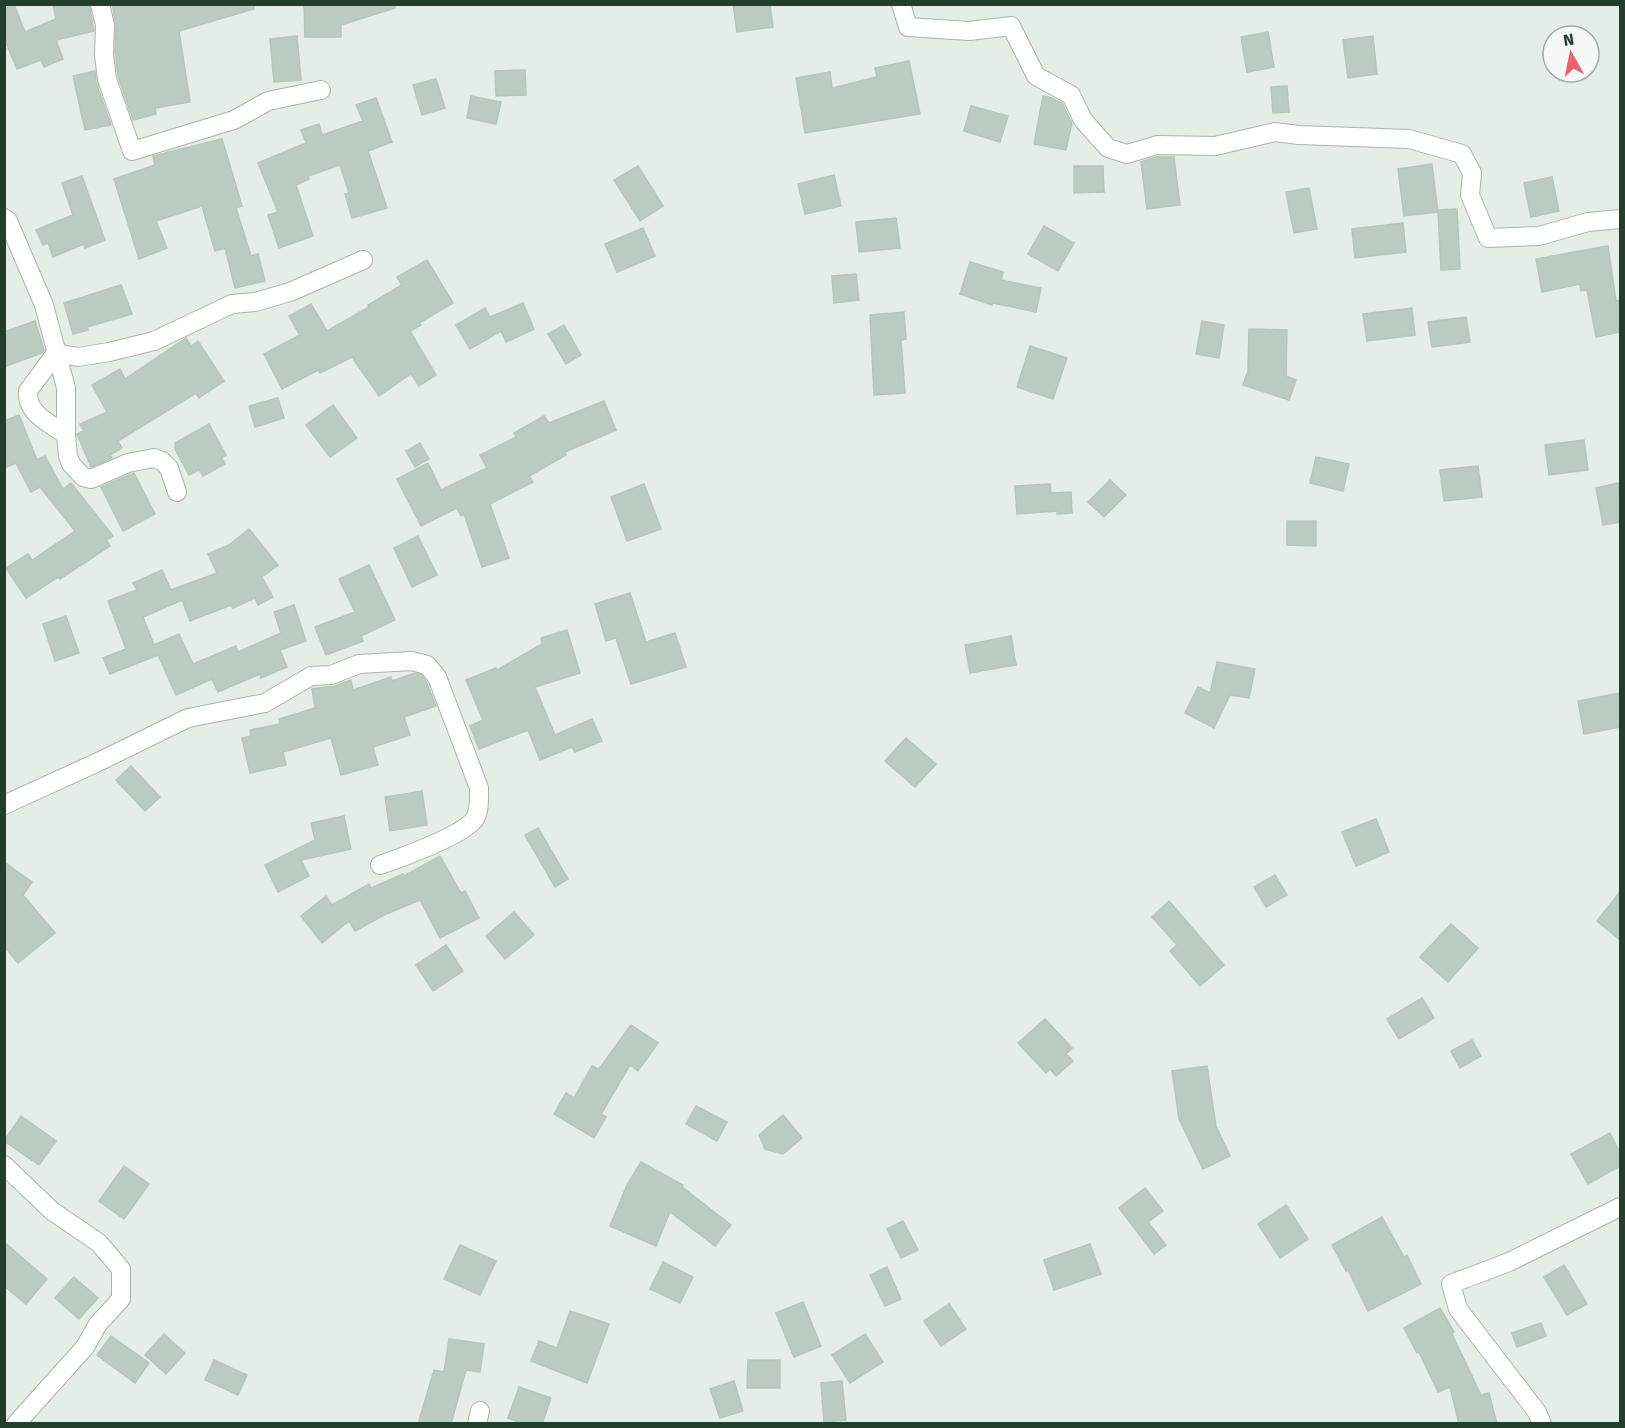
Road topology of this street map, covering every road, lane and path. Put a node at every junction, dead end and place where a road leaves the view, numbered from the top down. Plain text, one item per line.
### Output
1 (100, 4) edge
2 (901, 4) edge
3 (321, 90) dead end
4 (4, 218) edge
5 (1620, 219) edge
6 (363, 260) dead end
7 (56, 353) junction
8 (66, 435) junction
9 (177, 492) dead end
10 (4, 805) edge
11 (380, 865) dead end
12 (4, 1165) edge
13 (1620, 1208) edge
14 (16, 1424) edge
15 (1542, 1424) edge

1 - 3 street
2 - 5 street
4 - 7 street
6 - 7 street
7 - 8 street
7 - 8 street
8 - 9 street
10 - 11 street
12 - 14 street
13 - 15 street

